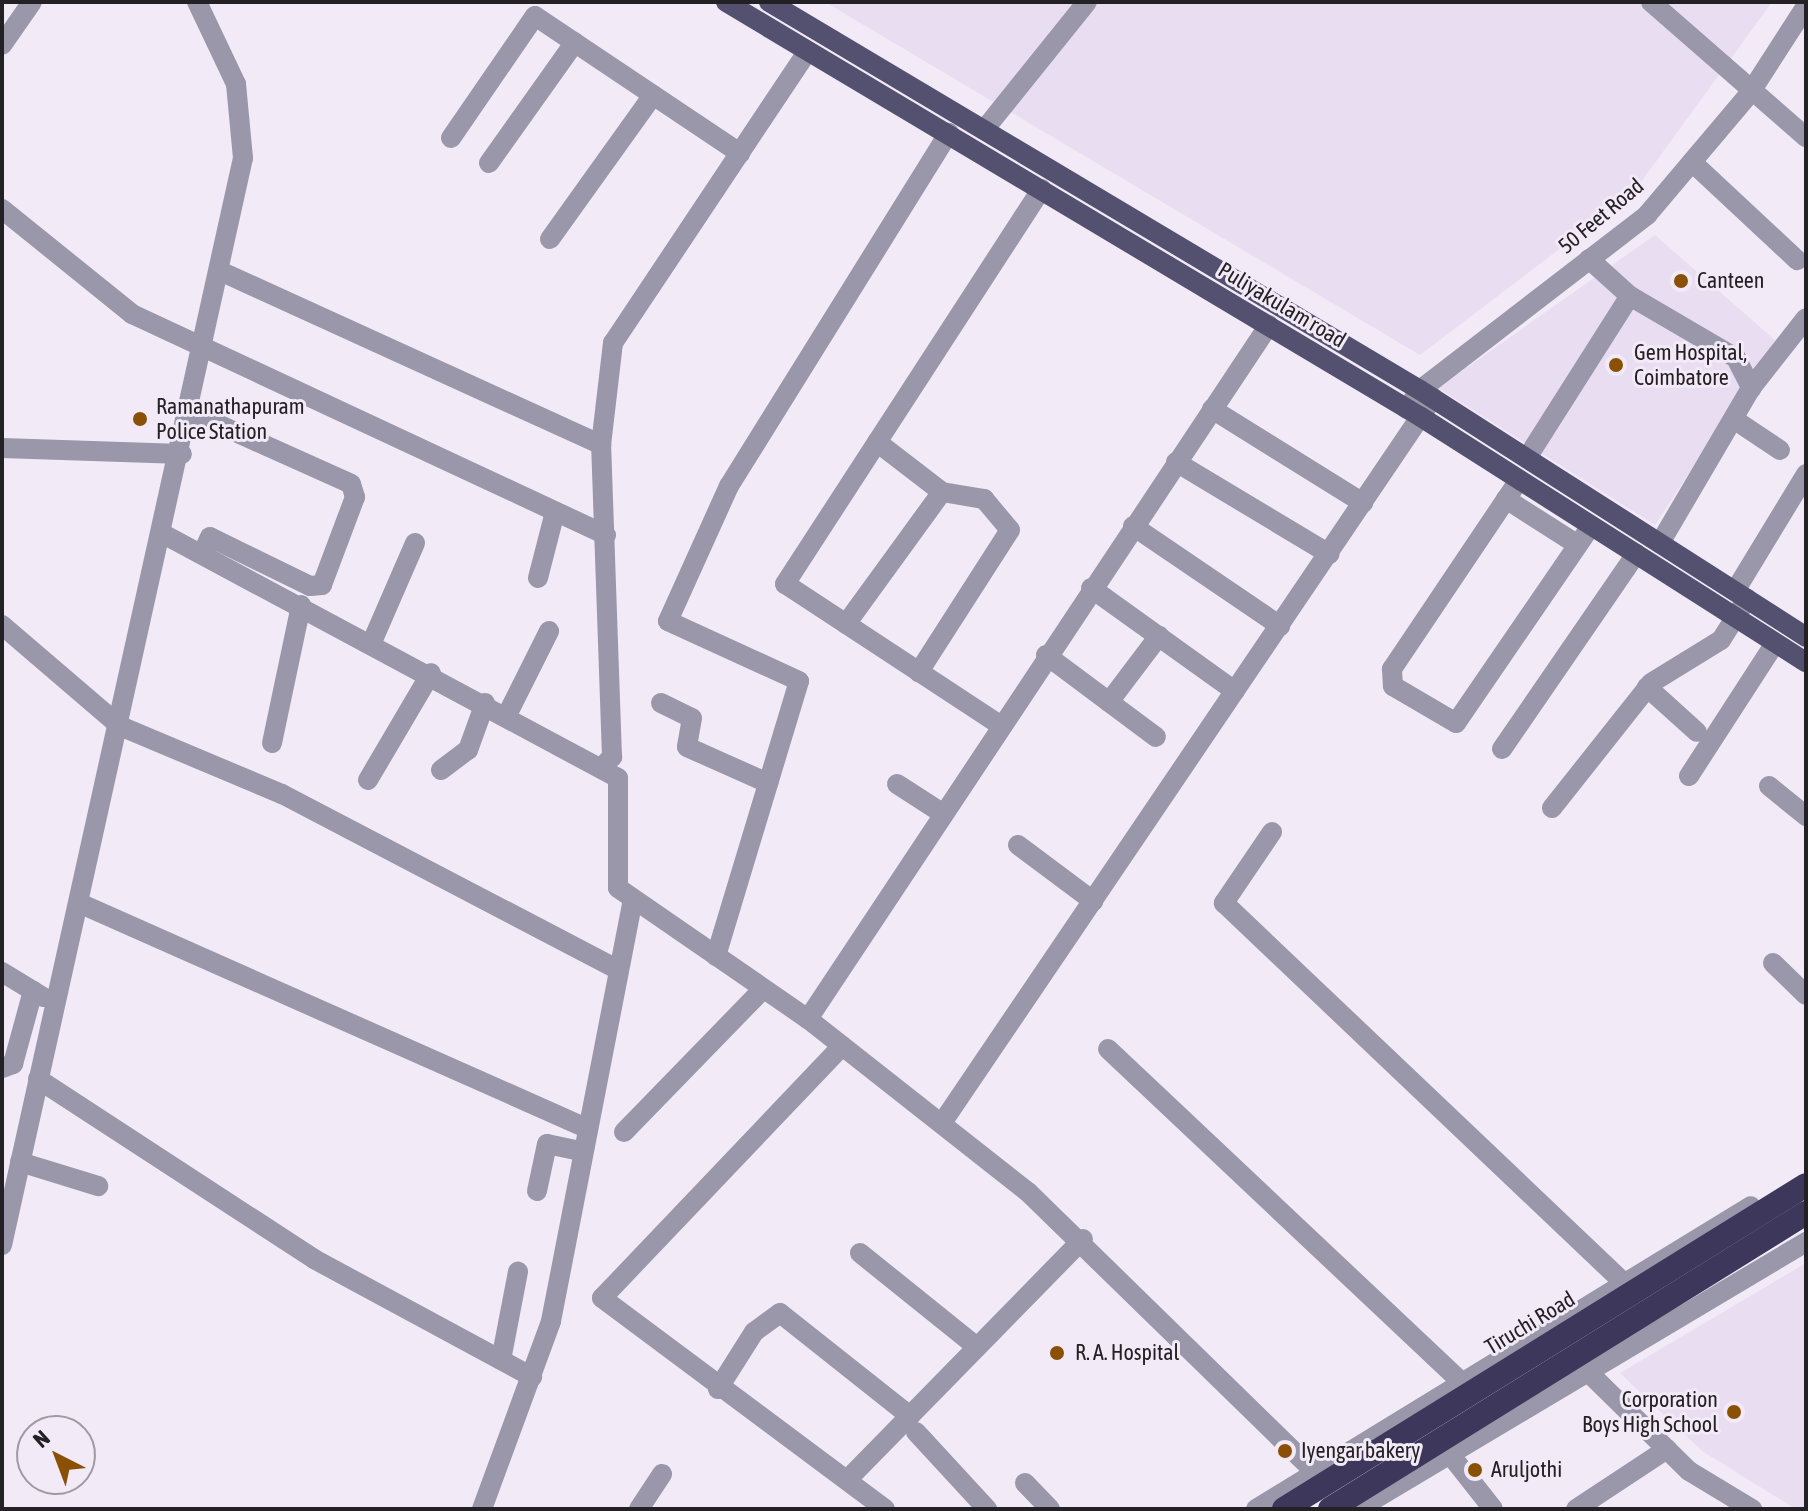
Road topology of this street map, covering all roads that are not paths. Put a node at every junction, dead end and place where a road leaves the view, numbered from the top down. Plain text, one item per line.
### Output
1 (32, 2) edge
2 (197, 2) edge
3 (726, 2) edge
4 (769, 2) edge
5 (1087, 2) edge
6 (1651, 2) edge
7 (1806, 6) edge
8 (575, 42) junction
9 (2, 45) edge
10 (808, 51) junction
11 (1750, 93) junction
12 (653, 95) junction
13 (984, 130) junction
14 (949, 133) junction
15 (1806, 137) edge
16 (451, 138) dead end
17 (740, 153) junction
18 (1692, 162) junction
19 (489, 163) dead end
20 (1042, 189) junction
21 (2, 209) edge
22 (550, 239) dead end
23 (1589, 259) junction
24 (1797, 260) dead end
25 (220, 271) junction
26 (1630, 296) junction
27 (1806, 318) edge
28 (1269, 325) junction
29 (204, 348) junction
30 (1751, 388) junction
31 (1426, 394) junction
32 (1212, 409) junction
33 (191, 412) junction
34 (1414, 413) junction
35 (1735, 420) junction
36 (877, 442) junction
37 (601, 445) junction
38 (2, 448) edge
39 (1780, 450) dead end
40 (182, 454) junction
41 (1527, 458) junction
42 (1176, 462) junction
43 (1806, 474) edge
44 (1519, 480) junction
45 (942, 492) junction
46 (1506, 499) junction
47 (1363, 503) junction
48 (555, 512) junction
49 (1133, 526) junction
50 (1591, 526) junction
51 (165, 535) junction
52 (606, 535) junction
53 (415, 543) dead end
54 (1660, 543) junction
55 (1578, 545) junction
56 (202, 554) junction
57 (1329, 554) junction
58 (1636, 554) junction
59 (538, 578) dead end
60 (1091, 588) junction
61 (1741, 595) junction
62 (301, 605) junction
63 (1734, 617) junction
64 (846, 624) junction
65 (2, 625) edge
66 (1280, 626) junction
67 (549, 631) dead end
68 (1159, 636) junction
69 (1806, 637) edge
70 (372, 642) junction
71 (1775, 643) junction
72 (1046, 655) junction
73 (1806, 662) edge
74 (919, 672) junction
75 (431, 673) junction
76 (1647, 687) junction
77 (1235, 691) junction
78 (1109, 702) junction
79 (485, 703) junction
80 (661, 703) dead end
81 (507, 715) junction
82 (1000, 725) junction
83 (120, 726) junction
84 (1697, 732) dead end
85 (1156, 737) dead end
86 (272, 743) dead end
87 (1502, 749) dead end
88 (601, 768) junction
89 (441, 770) dead end
90 (1689, 776) dead end
91 (368, 780) dead end
92 (768, 783) junction
93 (897, 784) dead end
94 (1769, 786) dead end
95 (1552, 808) dead end
96 (942, 813) junction
97 (1806, 816) edge
98 (1272, 832) dead end
99 (1018, 845) dead end
100 (633, 899) junction
101 (1093, 901) junction
102 (79, 903) junction
103 (716, 956) junction
104 (1773, 963) dead end
105 (617, 969) junction
106 (2, 972) edge
107 (763, 989) junction
108 (33, 991) junction
109 (1806, 995) edge
110 (55, 1004) junction
111 (808, 1019) junction
112 (12, 1027) edge
113 (47, 1041) junction
114 (842, 1046) junction
115 (1108, 1049) dead end
116 (2, 1068) edge
117 (38, 1079) junction
118 (942, 1123) junction
119 (584, 1127) junction
120 (624, 1132) dead end
121 (580, 1151) junction
122 (20, 1162) junction
123 (1806, 1173) edge
124 (1806, 1185) edge
125 (98, 1186) dead end
126 (8, 1191) edge
127 (537, 1191) dead end
128 (1806, 1213) edge
129 (1083, 1239) junction
130 (1806, 1242) edge
131 (2, 1245) edge
132 (860, 1253) dead end
133 (518, 1272) dead end
134 (1624, 1283) junction
135 (1545, 1332) junction
136 (977, 1347) junction
137 (501, 1360) junction
138 (1591, 1374) junction
139 (532, 1377) junction
140 (1462, 1383) junction
141 (718, 1389) junction
142 (913, 1424) junction
143 (1667, 1449) junction
144 (1449, 1453) junction
145 (1315, 1472) junction
146 (662, 1474) dead end
147 (850, 1477) junction
148 (1025, 1483) dead end
149 (482, 1509) edge
150 (639, 1509) edge
151 (885, 1509) edge
152 (987, 1509) edge
153 (1050, 1509) edge
154 (1256, 1509) edge
155 (1284, 1509) edge
156 (1330, 1509) edge
157 (1358, 1509) edge
158 (1493, 1509) edge
159 (1576, 1509) edge
160 (1752, 1509) edge

1 - 9 street
2 - 25 street
3 - 10 main road, Puliyakulam road
4 - 13 main road, Puliyakulam road
5 - 13 street
6 - 11 street
7 - 11 street, 50 Feet Road
8 - 12 street
8 - 16 street
8 - 19 street
10 - 14 main road, Puliyakulam road
10 - 17 street
11 - 15 street
11 - 18 street, 50 Feet Road
12 - 17 street
12 - 22 street
13 - 31 main road, Puliyakulam road
14 - 20 main road, Puliyakulam road
14 - 92 street
17 - 37 street
18 - 23 street, 50 Feet Road
18 - 24 street
20 - 28 main road, Puliyakulam road
20 - 36 street
21 - 29 street
23 - 26 street
23 - 31 street, 50 Feet Road
25 - 29 street
25 - 37 street
26 - 30 street
26 - 41 street
27 - 30 street
28 - 32 street
28 - 34 main road, Puliyakulam road
29 - 33 street
29 - 48 street
30 - 35 street
31 - 34 street, 50 Feet Road
31 - 41 main road, Puliyakulam road
32 - 42 street
32 - 47 street
33 - 40 street
33 - 56 street
34 - 44 main road, Puliyakulam road
34 - 47 street, 50 Feet Road
35 - 39 street
35 - 54 street
36 - 45 street
36 - 64 street
37 - 52 street
38 - 40 street
40 - 51 street
41 - 54 main road, Puliyakulam road
42 - 49 street
42 - 57 street
43 - 61 street
44 - 46 street
44 - 50 main road, Puliyakulam road
45 - 64 street
45 - 74 street
46 - 55 street
46 - 55 street
47 - 57 street, 50 Feet Road
48 - 52 street
48 - 59 street
49 - 60 street
49 - 66 street
50 - 55 street
50 - 58 main road, Puliyakulam road
51 - 56 street
51 - 83 street
52 - 88 street
53 - 70 street
54 - 61 main road, Puliyakulam road
56 - 62 street
57 - 66 street, 50 Feet Road
58 - 63 main road, Puliyakulam road
58 - 87 street
60 - 68 street
60 - 72 street
61 - 63 street
61 - 69 main road, Puliyakulam road
62 - 70 street
62 - 86 street
63 - 71 main road, Puliyakulam road
63 - 76 street
64 - 74 street
65 - 83 street
66 - 77 street, 50 Feet Road
67 - 81 street
68 - 77 street
68 - 78 street
70 - 75 street
71 - 73 main road, Puliyakulam road
71 - 90 street
72 - 78 street
72 - 82 street
74 - 82 street
75 - 79 street
75 - 91 street
76 - 84 street
76 - 95 street
77 - 101 street, 50 Feet Road
78 - 85 street
79 - 81 street
79 - 89 street
80 - 92 street
81 - 88 street
82 - 96 street
83 - 102 street
83 - 105 street
88 - 100 street
92 - 103 street
93 - 96 street
94 - 97 street
96 - 111 street
98 - 134 street
99 - 101 street
100 - 103 street
100 - 105 street
101 - 118 street, 50 Feet Road
102 - 110 street
102 - 119 street
103 - 107 street
104 - 109 street
105 - 119 street
106 - 108 street
107 - 111 street
107 - 120 street
108 - 110 street
108 - 112 street
110 - 113 street
111 - 114 street
112 - 113 street
112 - 116 street
113 - 117 street
114 - 118 street
114 - 141 street
115 - 140 street
117 - 122 street
117 - 137 street
118 - 129 street
119 - 121 street
121 - 127 street
121 - 139 street
122 - 125 street
122 - 126 street
123 - 134 street
124 - 155 highway, Tiruchi Road, bridge
126 - 131 street
128 - 156 highway, bridge
129 - 136 street
129 - 145 street
130 - 138 street
132 - 136 street
133 - 137 street
134 - 135 street
135 - 138 street
135 - 140 street
136 - 142 street
137 - 139 street
138 - 143 street
138 - 144 street
139 - 149 street
140 - 145 street
141 - 142 street
141 - 147 street
142 - 147 street
142 - 152 street
143 - 159 street
143 - 160 street
144 - 157 street
144 - 158 street
145 - 154 street
146 - 150 street
147 - 151 street
148 - 153 street

